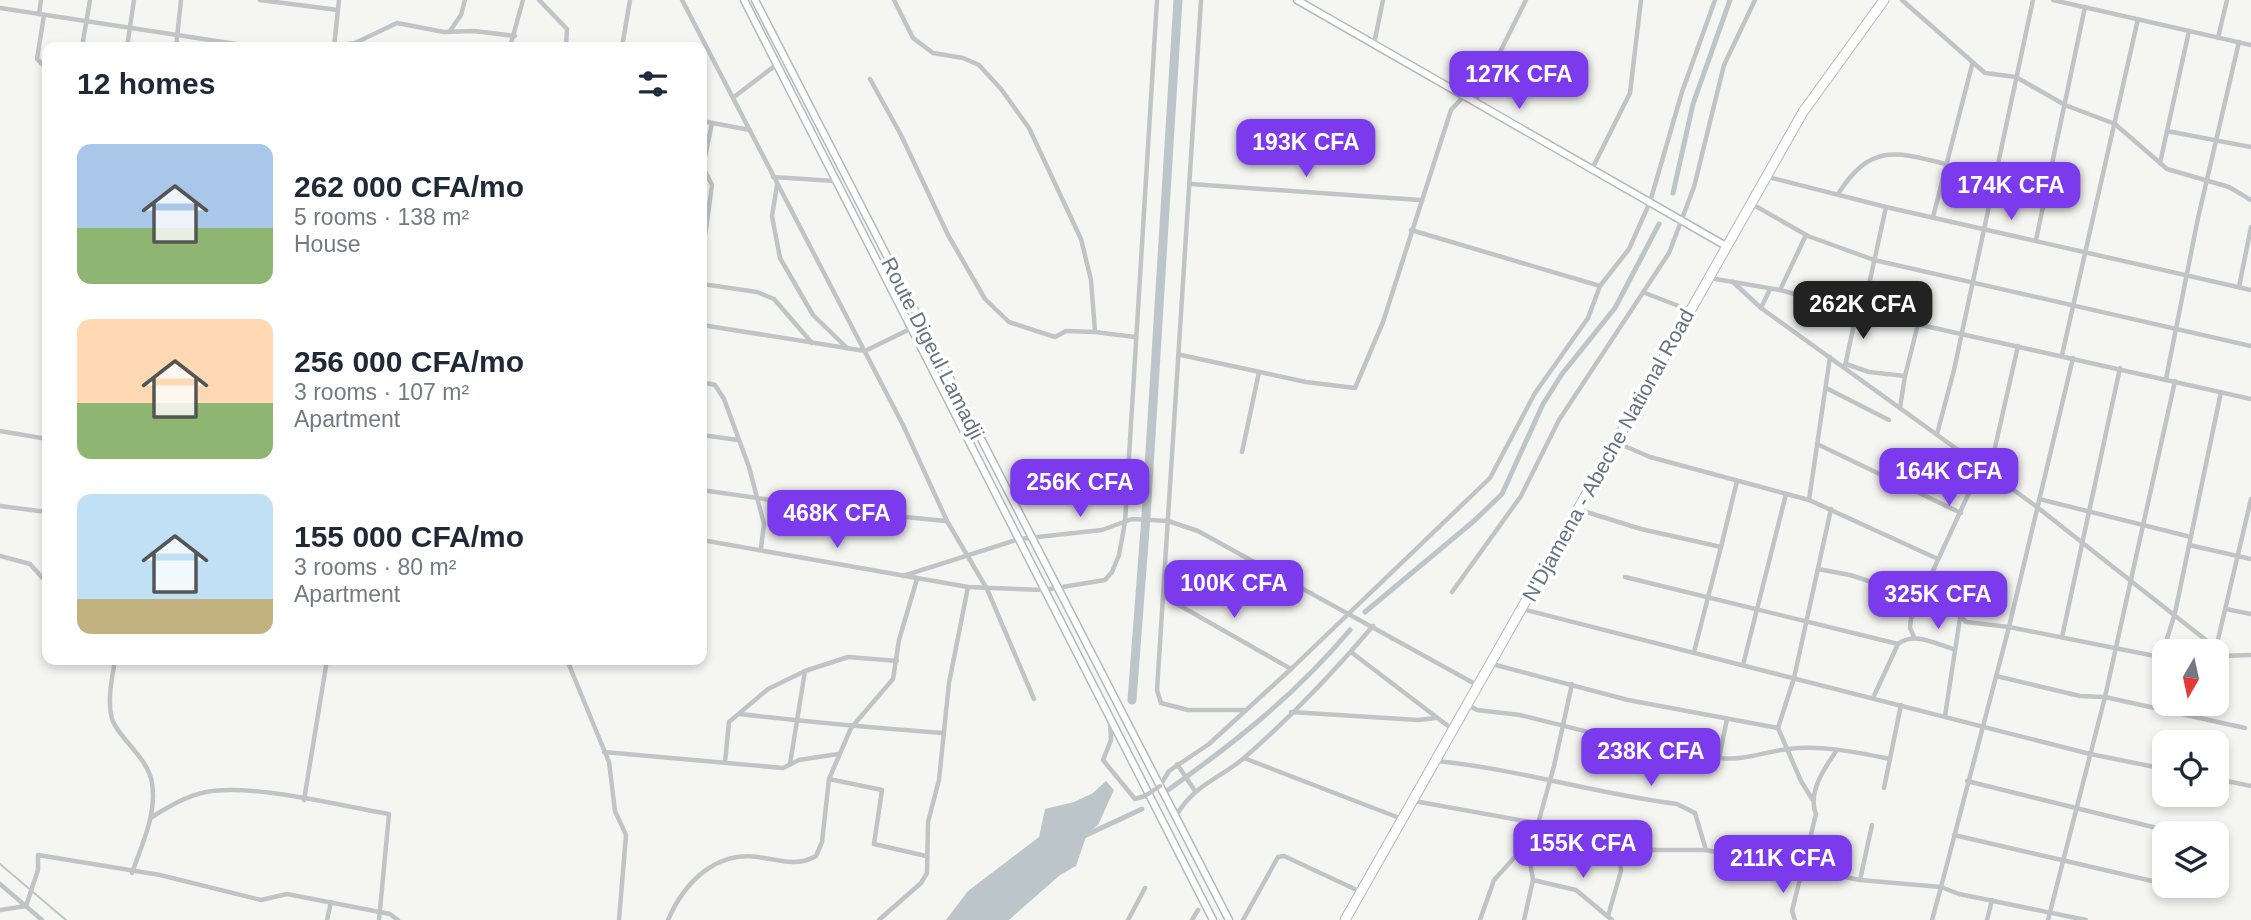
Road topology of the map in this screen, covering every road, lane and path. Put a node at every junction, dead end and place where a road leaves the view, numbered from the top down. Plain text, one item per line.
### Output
1 (41, 0) edge
2 (90, 0) edge
3 (134, 0) edge
4 (181, 0) edge
5 (260, 0) edge
6 (339, 0) edge
7 (465, 0) edge
8 (523, 0) edge
9 (539, 0) edge
10 (630, 0) edge
11 (682, 0) edge
12 (744, 0) edge
13 (755, 0) edge
14 (894, 0) edge
15 (1157, 0) edge
16 (1201, 0) edge
17 (1297, 0) edge
18 (1382, 0) edge
19 (1526, 0) edge
20 (1641, 0) edge
21 (1715, 0) edge
22 (1755, 0) edge
23 (1884, 0) edge
24 (1902, 0) edge
25 (2033, 0) edge
26 (2053, 0) edge
27 (2227, 0) edge
28 (0, 8) edge
29 (2085, 8) junction
30 (338, 10) junction
31 (41, 15) junction
32 (2138, 19) junction
33 (87, 21) junction
34 (131, 26) junction
35 (449, 31) junction
36 (2189, 31) junction
37 (178, 35) junction
38 (515, 36) junction
39 (2218, 38) junction
40 (83, 42) edge
41 (128, 42) edge
42 (177, 42) edge
43 (224, 42) edge
44 (335, 42) edge
45 (357, 42) edge
46 (512, 42) edge
47 (566, 42) edge
48 (623, 42) edge
49 (705, 42) edge
50 (2239, 43) junction
51 (1374, 44) junction
52 (2251, 45) edge
53 (707, 47) edge
54 (42, 64) dead end
55 (1973, 64) junction
56 (776, 65) junction
57 (2016, 77) junction
58 (870, 79) dead end
59 (1464, 96) junction
60 (734, 97) junction
61 (1475, 102) junction
62 (2065, 105) junction
63 (707, 122) edge
64 (712, 123) junction
65 (2115, 124) junction
66 (751, 130) junction
67 (2167, 131) junction
68 (2218, 139) junction
69 (2251, 147) edge
70 (707, 150) edge
71 (1946, 164) junction
72 (2160, 164) junction
73 (1592, 169) junction
74 (707, 173) edge
75 (773, 177) junction
76 (1766, 177) junction
77 (835, 181) junction
78 (2208, 183) junction
79 (777, 184) junction
80 (1191, 184) junction
81 (1838, 194) junction
82 (1420, 200) junction
83 (2251, 200) edge
84 (1650, 202) junction
85 (1751, 203) junction
86 (1886, 208) junction
87 (1933, 217) junction
88 (707, 220) edge
89 (1683, 221) junction
90 (2251, 227) edge
91 (1984, 229) junction
92 (1411, 230) junction
93 (1805, 235) junction
94 (2036, 240) junction
95 (1726, 246) junction
96 (2085, 252) junction
97 (2248, 257) edge
98 (1874, 260) junction
99 (2188, 274) junction
100 (1709, 277) junction
101 (1733, 282) junction
102 (1972, 282) junction
103 (707, 285) edge
104 (1600, 286) junction
105 (2239, 287) junction
106 (1770, 289) junction
107 (1780, 290) junction
108 (2251, 290) edge
109 (1645, 293) junction
110 (2073, 306) junction
111 (1761, 307) junction
112 (1689, 310) junction
113 (1857, 310) junction
114 (1863, 312) junction
115 (1918, 324) junction
116 (707, 326) edge
117 (910, 329) junction
118 (2177, 329) junction
119 (1095, 332) junction
120 (1962, 334) junction
121 (1135, 337) junction
122 (811, 344) junction
123 (2018, 346) junction
124 (2251, 346) edge
125 (847, 348) junction
126 (864, 351) junction
127 (1181, 355) junction
128 (2062, 355) junction
129 (1830, 357) junction
130 (2073, 358) junction
131 (1846, 365) junction
132 (2120, 368) junction
133 (1259, 372) junction
134 (1905, 376) junction
135 (2166, 379) junction
136 (2175, 381) junction
137 (707, 383) edge
138 (1826, 388) junction
139 (2221, 392) junction
140 (2251, 399) edge
141 (1900, 408) junction
142 (1889, 420) dead end
143 (0, 431) edge
144 (1937, 434) junction
145 (707, 436) edge
146 (42, 438) edge
147 (738, 440) junction
148 (1615, 442) junction
149 (1817, 444) junction
150 (1242, 452) dead end
151 (1981, 467) junction
152 (1989, 474) junction
153 (1737, 481) junction
154 (707, 491) edge
155 (1786, 494) junction
156 (758, 498) junction
157 (2039, 499) junction
158 (2251, 499) edge
159 (1810, 500) junction
160 (0, 506) edge
161 (2037, 507) junction
162 (1577, 509) junction
163 (1831, 509) junction
164 (42, 511) edge
165 (1961, 513) junction
166 (2089, 513) junction
167 (947, 521) junction
168 (1168, 521) junction
169 (1125, 522) junction
170 (2142, 524) junction
171 (2190, 537) junction
172 (1030, 538) junction
173 (1019, 539) junction
174 (707, 541) edge
175 (2083, 543) junction
176 (2189, 545) junction
177 (1721, 547) junction
178 (761, 548) junction
179 (965, 555) junction
180 (0, 556) edge
181 (2239, 557) junction
182 (1938, 559) junction
183 (2251, 559) edge
184 (1818, 569) junction
185 (901, 576) junction
186 (42, 577) edge
187 (1625, 577) dead end
188 (917, 579) junction
189 (2130, 579) junction
190 (1929, 580) junction
191 (968, 587) junction
192 (987, 589) junction
193 (1056, 589) junction
194 (1044, 590) junction
195 (1452, 592) dead end
196 (1163, 596) junction
197 (1709, 597) junction
198 (1919, 597) junction
199 (1757, 607) junction
200 (1521, 608) junction
201 (2226, 609) junction
202 (1349, 612) junction
203 (2175, 613) junction
204 (2251, 614) edge
205 (1960, 617) junction
206 (1806, 621) junction
207 (1373, 626) junction
208 (2009, 627) junction
209 (1914, 637) junction
210 (2062, 637) junction
211 (2168, 639) edge
212 (2202, 639) edge
213 (2218, 639) edge
214 (1898, 644) junction
215 (2114, 648) junction
216 (1954, 649) junction
217 (1351, 652) junction
218 (1694, 652) junction
219 (2251, 655) edge
220 (2152, 656) edge
221 (2230, 656) edge
222 (897, 661) junction
223 (1490, 663) junction
224 (114, 665) edge
225 (326, 665) edge
226 (568, 665) edge
227 (1743, 665) junction
228 (1292, 669) junction
229 (805, 671) junction
230 (1996, 676) junction
231 (1794, 678) junction
232 (1573, 684) junction
233 (1478, 686) junction
234 (2105, 697) junction
235 (1873, 698) junction
236 (1034, 699) dead end
237 (1468, 704) junction
238 (1901, 705) junction
239 (1245, 710) junction
240 (1290, 712) junction
241 (740, 714) junction
242 (1945, 716) junction
243 (1436, 718) junction
244 (1727, 719) junction
245 (796, 721) junction
246 (1110, 723) junction
247 (1983, 725) junction
248 (851, 728) junction
249 (1562, 728) junction
250 (1778, 728) junction
251 (2245, 728) dead end
252 (1453, 730) junction
253 (943, 733) junction
254 (1789, 749) junction
255 (1837, 750) junction
256 (604, 752) junction
257 (838, 754) junction
258 (2090, 754) junction
259 (1244, 758) junction
260 (1718, 758) junction
261 (1890, 759) junction
262 (1434, 761) junction
263 (725, 762) junction
264 (1177, 764) junction
265 (790, 765) junction
266 (2152, 766) edge
267 (829, 779) junction
268 (1549, 781) junction
269 (1967, 781) junction
270 (2229, 781) edge
271 (2251, 786) edge
272 (1884, 788) dead end
273 (1195, 791) junction
274 (1812, 799) junction
275 (304, 800) junction
276 (1413, 801) junction
277 (2078, 806) junction
278 (1178, 813) dead end
279 (152, 817) junction
280 (1402, 820) junction
281 (1538, 825) junction
282 (1872, 825) dead end
283 (2152, 826) edge
284 (1954, 835) junction
285 (1618, 844) junction
286 (1706, 850) junction
287 (927, 856) junction
288 (1529, 856) junction
289 (2065, 860) junction
290 (1803, 870) junction
291 (132, 873) junction
292 (1533, 880) junction
293 (1860, 880) junction
294 (2152, 881) edge
295 (0, 884) edge
296 (1941, 887) junction
297 (1145, 888) dead end
298 (1361, 892) junction
299 (1992, 900) junction
300 (331, 902) junction
301 (26, 906) junction
302 (0, 910) edge
303 (1198, 910) dead end
304 (381, 912) junction
305 (2050, 913) junction
306 (1610, 918) edge
307 (1347, 919) edge
308 (42, 920) edge
309 (327, 920) edge
310 (379, 920) edge
311 (398, 920) edge
312 (619, 920) edge
313 (668, 920) edge
314 (879, 920) edge
315 (1128, 920) edge
316 (1192, 920) edge
317 (1213, 920) edge
318 (1229, 920) edge
319 (1243, 920) edge
320 (1480, 920) edge
321 (1524, 920) edge
322 (1795, 920) edge
323 (1932, 920) edge
324 (1987, 920) edge
325 (2048, 920) edge
326 (2087, 920) edge

1 - 31 street
2 - 33 street
3 - 34 street
4 - 37 street
5 - 30 street
6 - 30 street
7 - 35 street
8 - 38 street
9 - 47 street
10 - 48 street
11 - 49 street
12 - 56 main road, Route Digeul Lamadji
13 - 172 main road, Route Digeul Lamadji
14 - 119 street
15 - 121 street
16 - 80 street
17 - 51 main road
18 - 51 street
19 - 61 street
20 - 73 street
21 - 84 street
22 - 89 street
23 - 76 highway, N'Djamena - Abeche National Road
24 - 55 street
25 - 57 street
26 - 29 street
27 - 39 street
28 - 31 street
29 - 32 street
29 - 62 street
30 - 44 street
31 - 33 street
31 - 54 street
32 - 36 street
32 - 65 street
33 - 34 street
33 - 40 street
34 - 37 street
34 - 41 street
35 - 38 street
35 - 45 street
36 - 39 street
36 - 67 street
37 - 42 street
37 - 43 street
38 - 46 street
39 - 50 street
50 - 52 street
50 - 68 street
51 - 59 main road
53 - 60 street
55 - 57 street
55 - 71 street
56 - 60 street
56 - 77 main road, Route Digeul Lamadji
57 - 62 street
57 - 91 street
58 - 119 street
59 - 61 main road
59 - 82 street
60 - 66 street
61 - 73 main road
62 - 65 street
62 - 94 street
63 - 64 street
64 - 66 street
64 - 70 street
65 - 72 street
65 - 96 street
66 - 75 street
67 - 68 street
67 - 72 street
68 - 69 street
68 - 78 street
71 - 81 street
71 - 87 street
72 - 78 street
73 - 84 main road
74 - 88 street
75 - 77 street
75 - 79 street
76 - 81 street
76 - 85 highway, N'Djamena - Abeche National Road
77 - 117 main road, Route Digeul Lamadji
78 - 83 street
78 - 99 street
79 - 125 street
79 - 126 street
80 - 82 street
80 - 127 street
81 - 86 street
82 - 92 street
84 - 89 main road
84 - 104 street
85 - 93 street
85 - 95 highway, N'Djamena - Abeche National Road
86 - 87 street
86 - 98 street
87 - 91 street
89 - 95 main road
89 - 109 street
90 - 97 street
91 - 94 street
91 - 102 street
92 - 104 street
92 - 133 street
93 - 98 street
93 - 107 street
94 - 96 street
95 - 100 highway, N'Djamena - Abeche National Road
96 - 99 street
96 - 110 street
97 - 105 street
98 - 102 street
98 - 114 street
99 - 105 street
99 - 118 street
100 - 101 street
100 - 112 highway, N'Djamena - Abeche National Road
101 - 106 street
101 - 111 street
102 - 110 street
102 - 120 street
103 - 122 street
104 - 202 street
105 - 108 street
106 - 107 street
106 - 111 street
107 - 113 street
109 - 112 street
109 - 195 street
110 - 118 street
110 - 128 street
111 - 129 street
112 - 148 highway, N'Djamena - Abeche National Road
113 - 114 street
113 - 131 street
114 - 115 street
115 - 120 street
115 - 134 street
116 - 122 street
117 - 126 street
117 - 173 main road, Route Digeul Lamadji
118 - 124 street
118 - 135 street
119 - 121 street
120 - 123 street
120 - 144 street
121 - 169 street
122 - 125 street
123 - 128 street
123 - 152 street
125 - 126 street
126 - 167 street
127 - 133 street
127 - 168 street
128 - 130 street
129 - 131 street
129 - 138 street
130 - 132 street
130 - 157 street
131 - 134 street
131 - 141 street
132 - 135 street
132 - 166 street
133 - 150 street
134 - 141 street
135 - 136 street
136 - 139 street
136 - 170 street
137 - 147 street
138 - 142 street
138 - 149 street
139 - 140 street
139 - 171 street
141 - 144 street
143 - 146 street
144 - 151 street
145 - 147 street
147 - 156 street
148 - 153 street
148 - 162 highway, N'Djamena - Abeche National Road
149 - 159 street
149 - 165 street
151 - 152 street
151 - 165 street
152 - 161 street
153 - 155 street
153 - 177 street
154 - 156 street
155 - 159 street
155 - 199 street
156 - 167 street
156 - 178 street
157 - 161 street
157 - 166 street
158 - 181 street
159 - 163 street
160 - 164 street
161 - 175 street
161 - 208 street
162 - 177 street
162 - 200 highway, N'Djamena - Abeche National Road
163 - 182 street
163 - 184 street
165 - 182 street
166 - 170 street
166 - 175 street
167 - 179 street
168 - 169 street
168 - 196 street
168 - 202 street
169 - 172 street
169 - 193 street
170 - 171 street
170 - 189 street
171 - 176 street
172 - 173 street
172 - 193 main road, Route Digeul Lamadji
173 - 179 street
173 - 194 main road, Route Digeul Lamadji
174 - 178 street
175 - 189 street
175 - 210 street
176 - 181 street
176 - 203 street
177 - 197 street
178 - 185 street
179 - 185 street
179 - 192 street
180 - 186 street
181 - 183 street
181 - 201 street
182 - 190 street
184 - 198 street
184 - 206 street
185 - 188 street
187 - 197 street
188 - 191 street
188 - 222 street
189 - 203 street
189 - 215 street
190 - 198 street
190 - 205 street
191 - 192 street
191 - 253 street
192 - 194 street
192 - 236 street
193 - 194 street
193 - 318 main road, Route Digeul Lamadji
194 - 246 main road, Route Digeul Lamadji
196 - 228 street
196 - 239 street
197 - 199 street
197 - 218 street
198 - 209 street
199 - 206 street
199 - 227 street
200 - 218 street
200 - 223 highway, N'Djamena - Abeche National Road
201 - 204 street
201 - 213 street
202 - 207 street
202 - 228 street
203 - 211 street
203 - 212 street
205 - 208 street
205 - 216 street
206 - 214 street
206 - 231 street
207 - 217 street
207 - 233 street
208 - 210 street
208 - 230 street
209 - 214 street
209 - 216 street
210 - 215 street
214 - 235 street
215 - 220 street
215 - 234 street
216 - 242 street
217 - 240 street
217 - 243 street
218 - 227 street
219 - 221 street
222 - 229 street
222 - 248 street
223 - 232 street
223 - 233 highway, N'Djamena - Abeche National Road
224 - 279 street
225 - 275 street
226 - 256 street
227 - 231 street
228 - 239 street
229 - 241 street
229 - 245 street
230 - 234 street
230 - 247 street
231 - 235 street
231 - 250 street
232 - 244 street
232 - 249 street
233 - 237 highway, N'Djamena - Abeche National Road
234 - 251 street
234 - 258 street
235 - 238 street
237 - 249 street
237 - 252 highway, N'Djamena - Abeche National Road
238 - 242 street
238 - 261 street
239 - 264 street
240 - 243 street
240 - 259 street
241 - 245 street
241 - 263 street
242 - 247 street
243 - 252 street
244 - 250 street
244 - 260 street
245 - 248 street
245 - 265 street
246 - 264 street, bridge
246 - 317 main road, Route Digeul Lamadji
247 - 258 street
247 - 269 street
248 - 253 street
248 - 257 street
249 - 260 street
249 - 268 street
250 - 254 street
252 - 262 highway, N'Djamena - Abeche National Road
253 - 287 street
254 - 255 street
254 - 260 street
254 - 274 street
255 - 261 street
255 - 274 street
256 - 263 street
256 - 312 street
257 - 265 street
257 - 267 street
258 - 266 street
258 - 277 street
259 - 273 street
259 - 280 street
261 - 272 street
262 - 268 street
262 - 276 highway, N'Djamena - Abeche National Road
263 - 265 street
264 - 273 street
267 - 287 street
267 - 313 street
268 - 281 street
268 - 286 street
269 - 277 street
269 - 284 street
270 - 271 street
273 - 278 street
274 - 290 street
275 - 279 street
275 - 304 street
276 - 280 highway, N'Djamena - Abeche National Road
276 - 281 street
277 - 283 street
277 - 289 street
279 - 291 street
280 - 298 highway, N'Djamena - Abeche National Road
281 - 285 street
281 - 288 street
282 - 293 street
284 - 289 street
284 - 296 street
285 - 286 street
285 - 306 street
286 - 290 street
287 - 314 street
288 - 292 street
288 - 320 street
289 - 294 street
289 - 305 street
290 - 293 street
290 - 322 street
291 - 300 street
291 - 301 street
292 - 306 street
292 - 321 street
293 - 296 street
295 - 301 street
296 - 299 street
296 - 323 street
297 - 315 street
298 - 307 highway, N'Djamena - Abeche National Road
298 - 319 street
299 - 305 street
299 - 324 street
300 - 304 street
300 - 309 street
301 - 302 street
301 - 308 street
303 - 316 street
304 - 310 street
304 - 311 street
305 - 325 street
305 - 326 street

